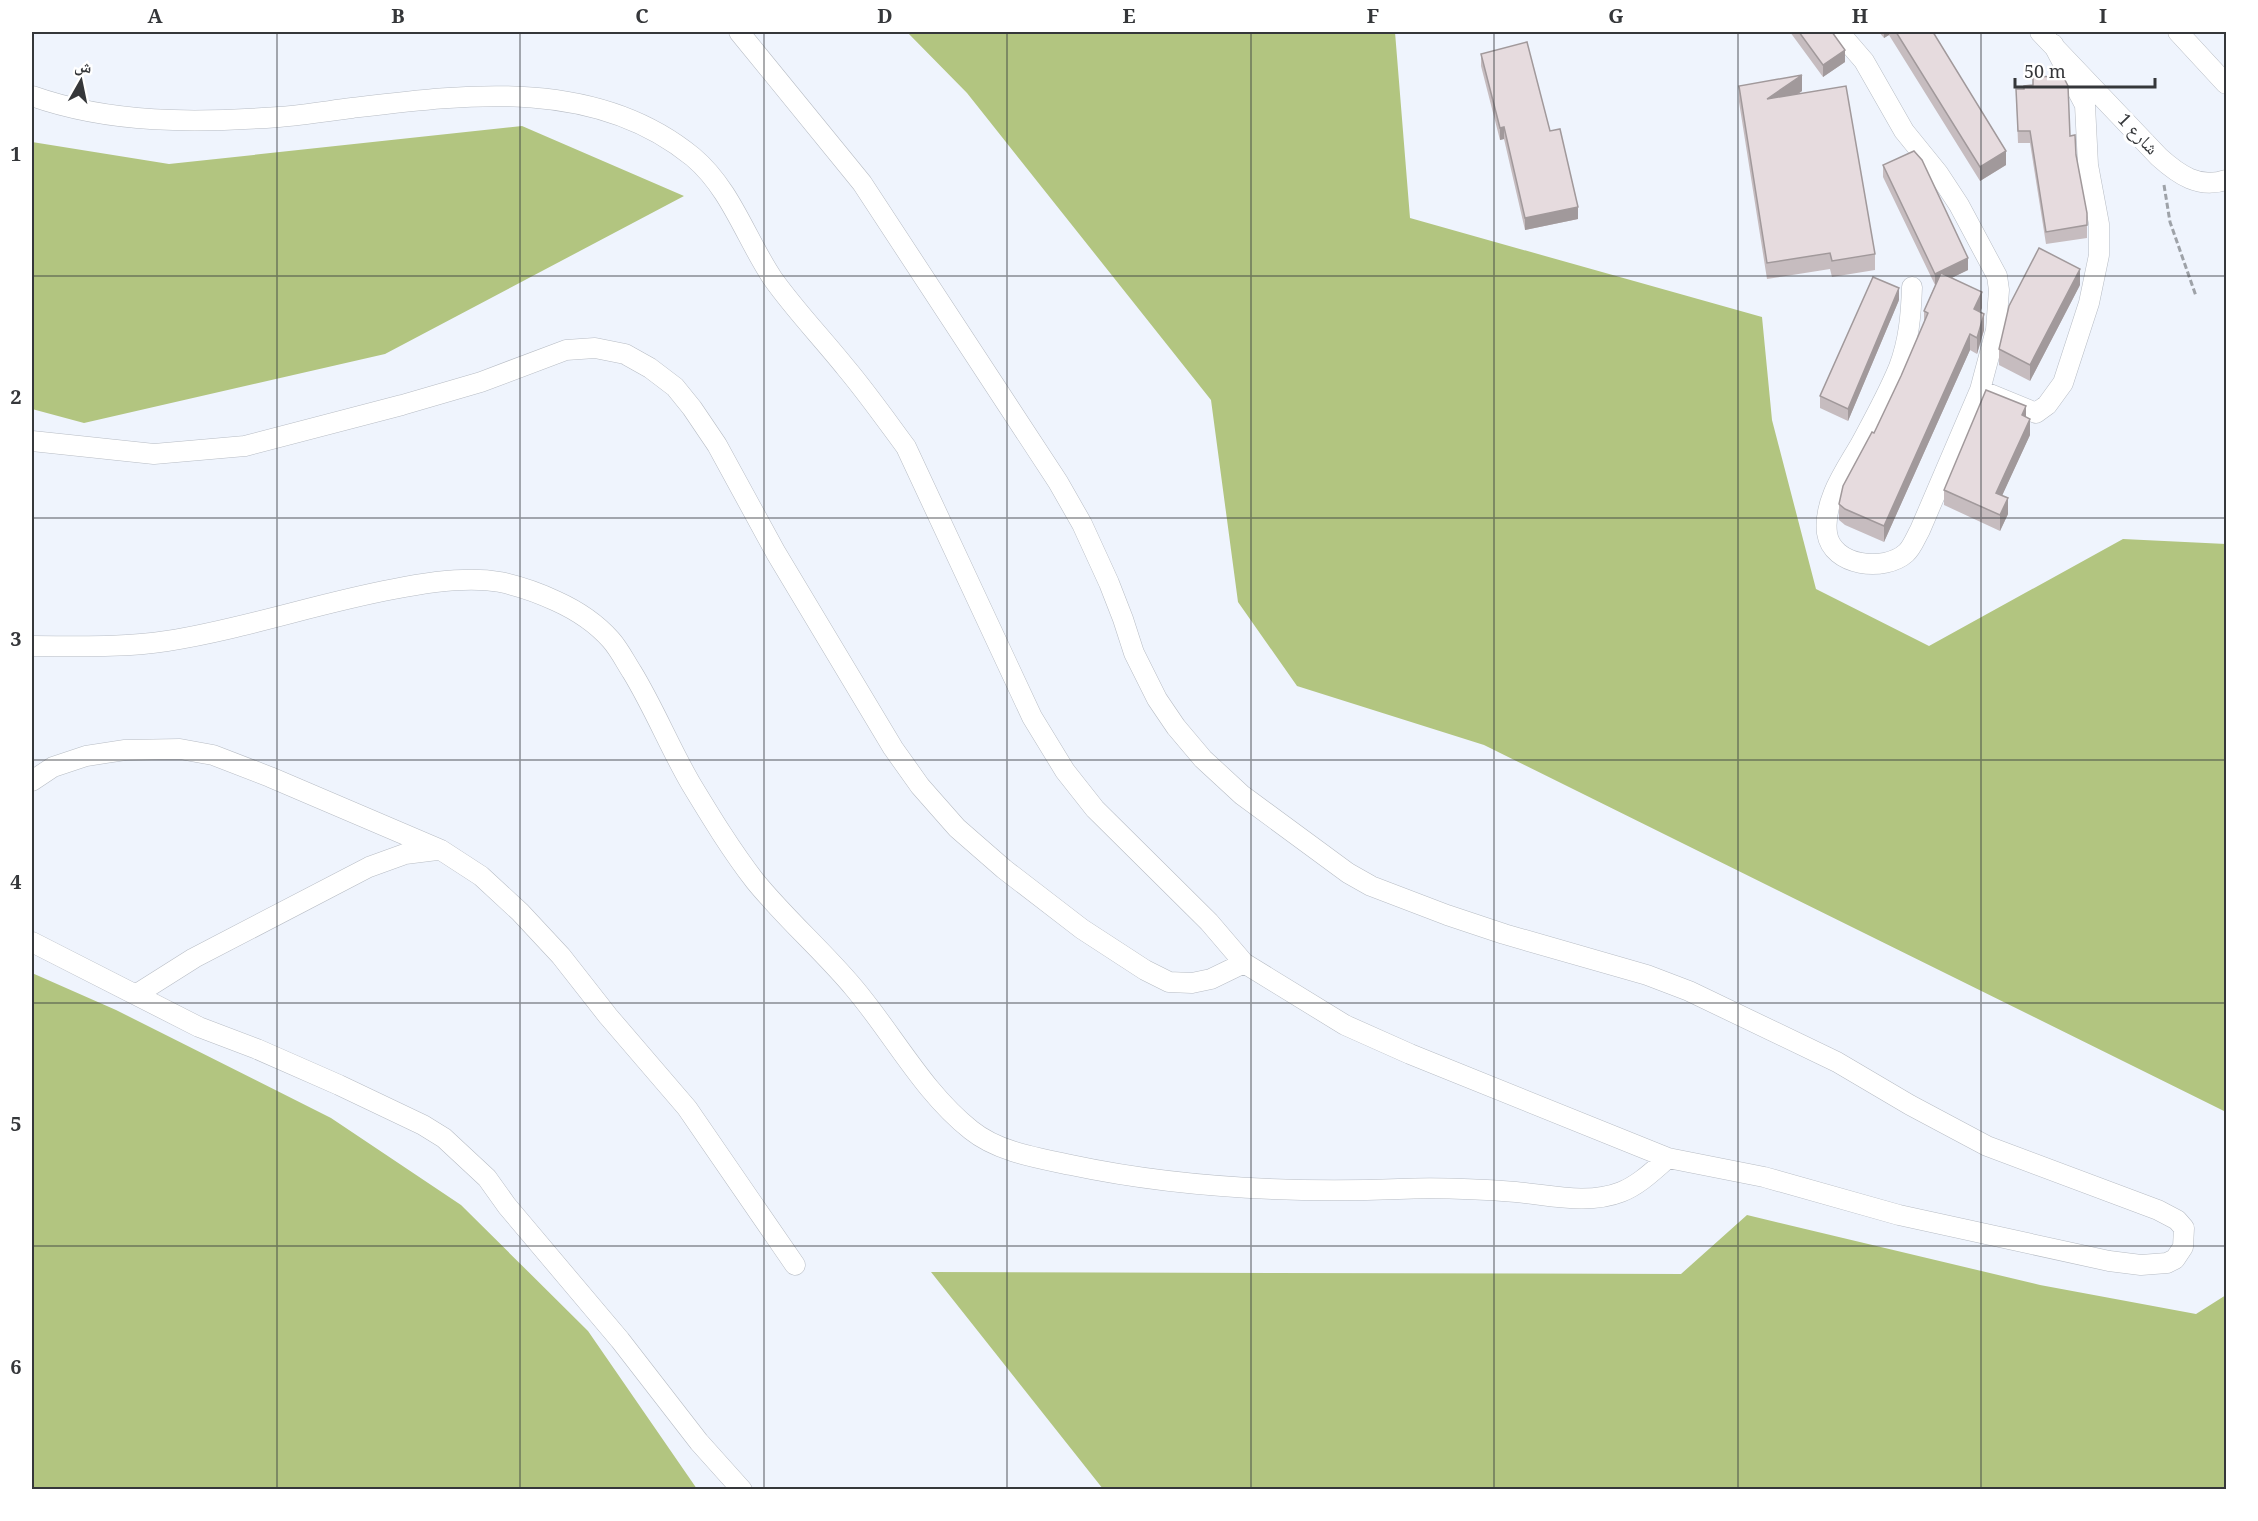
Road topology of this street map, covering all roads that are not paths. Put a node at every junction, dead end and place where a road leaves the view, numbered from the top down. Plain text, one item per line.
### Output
1 (739, 32) edge
2 (1839, 32) edge
3 (2178, 32) edge
4 (2047, 38) edge
5 (2226, 84) edge
6 (32, 96) edge
7 (2226, 180) edge
8 (1912, 286) dead end
9 (1980, 390) junction
10 (32, 441) edge
11 (32, 646) edge
12 (32, 781) edge
13 (441, 850) junction
14 (32, 942) edge
15 (1245, 963) junction
16 (137, 994) junction
17 (1668, 1158) junction
18 (795, 1265) dead end
19 (742, 1490) edge

1 - 17 street
2 - 9 street
3 - 5 street
4 - 7 street, شارع 1
4 - 9 street
6 - 15 street
8 - 9 street
10 - 15 street
11 - 17 street
12 - 13 street
13 - 16 street
13 - 18 street
14 - 16 street
15 - 17 street
16 - 19 street

